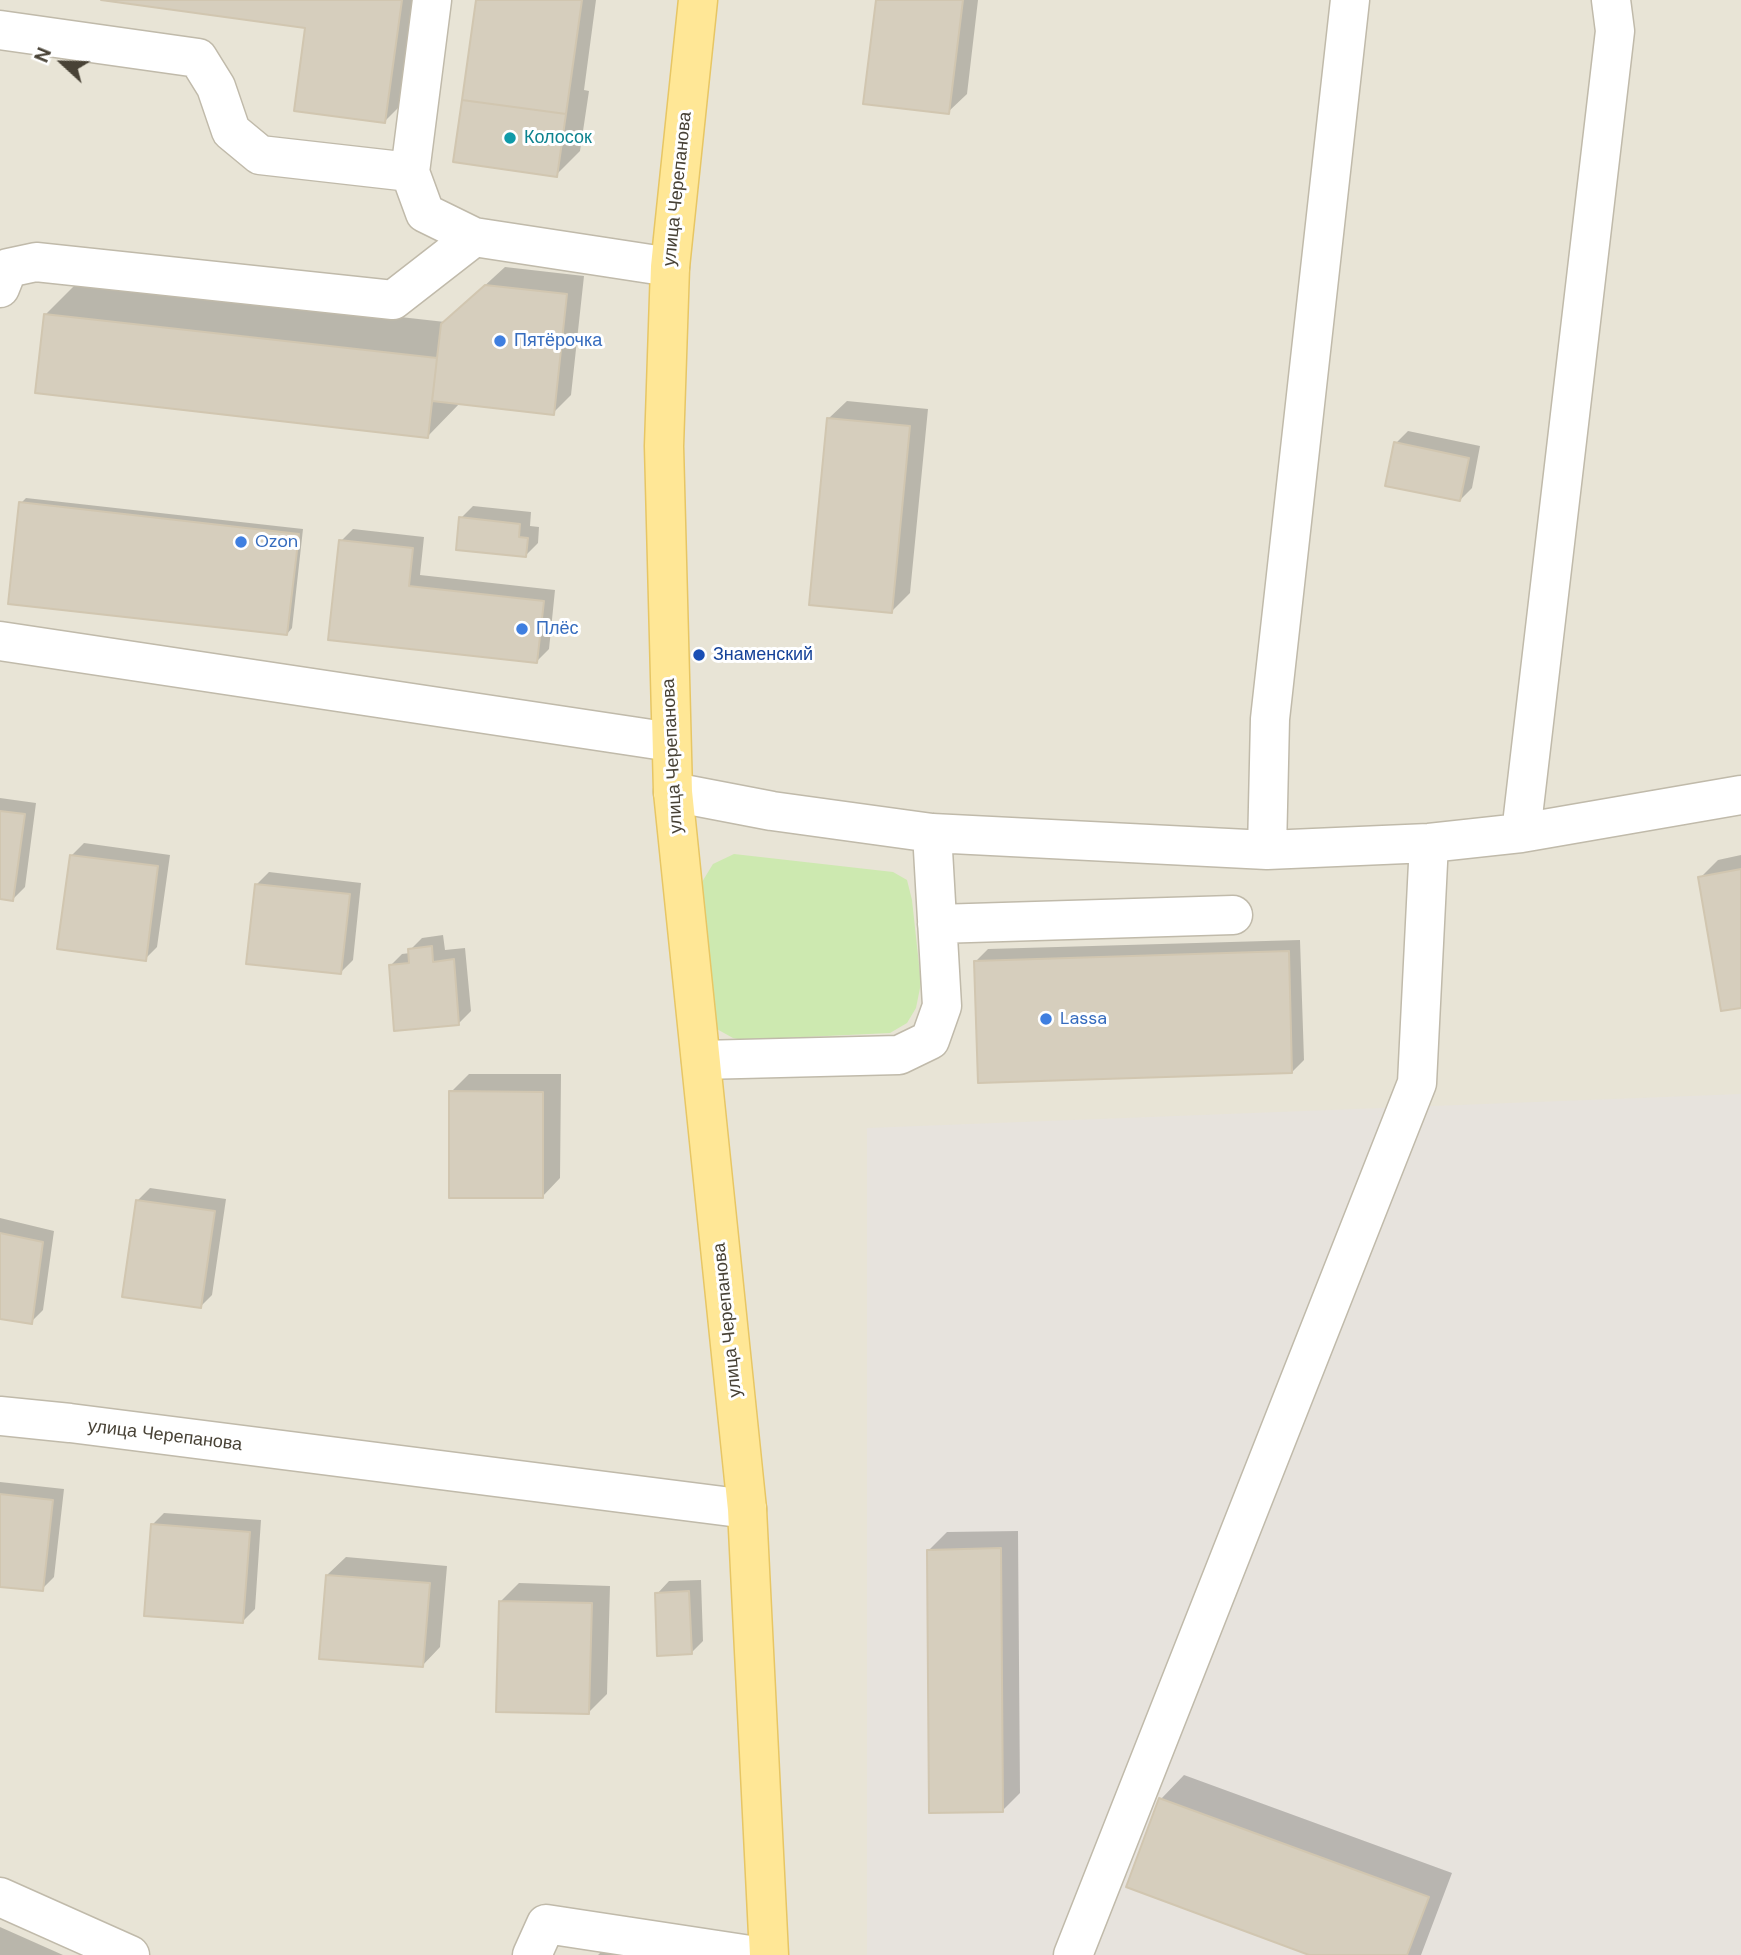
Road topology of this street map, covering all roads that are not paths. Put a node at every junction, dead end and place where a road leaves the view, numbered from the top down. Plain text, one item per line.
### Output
1 (432, 0) edge
2 (698, 0) edge
3 (1350, 0) edge
4 (1611, 0) edge
5 (0, 30) edge
6 (410, 172) junction
7 (474, 237) junction
8 (670, 267) junction
9 (0, 288) edge
10 (0, 641) edge
11 (671, 742) junction
12 (673, 792) junction
13 (1741, 795) edge
14 (932, 833) junction
15 (1521, 833) junction
16 (1429, 843) junction
17 (1267, 850) junction
18 (1233, 915) dead end
19 (937, 924) junction
20 (701, 1060) junction
21 (0, 1416) edge
22 (747, 1509) junction
23 (0, 1897) edge
24 (130, 1955) edge
25 (532, 1955) edge
26 (750, 1955) edge
27 (769, 1955) edge
28 (1073, 1955) edge

1 - 6 street
2 - 8 main road, улица Черепанова
3 - 17 street
4 - 15 street
5 - 6 street
6 - 7 street
7 - 8 street
7 - 9 street
8 - 11 main road, улица Черепанова
10 - 11 street
11 - 12 main road, улица Черепанова
12 - 14 street
12 - 20 main road, улица Черепанова
13 - 15 street
14 - 17 street
14 - 19 street
15 - 16 street
16 - 17 street
16 - 28 street
18 - 19 street
19 - 20 street
20 - 22 main road, улица Черепанова
21 - 22 street, улица Черепанова
22 - 27 main road, улица Черепанова
23 - 24 street
25 - 26 street

